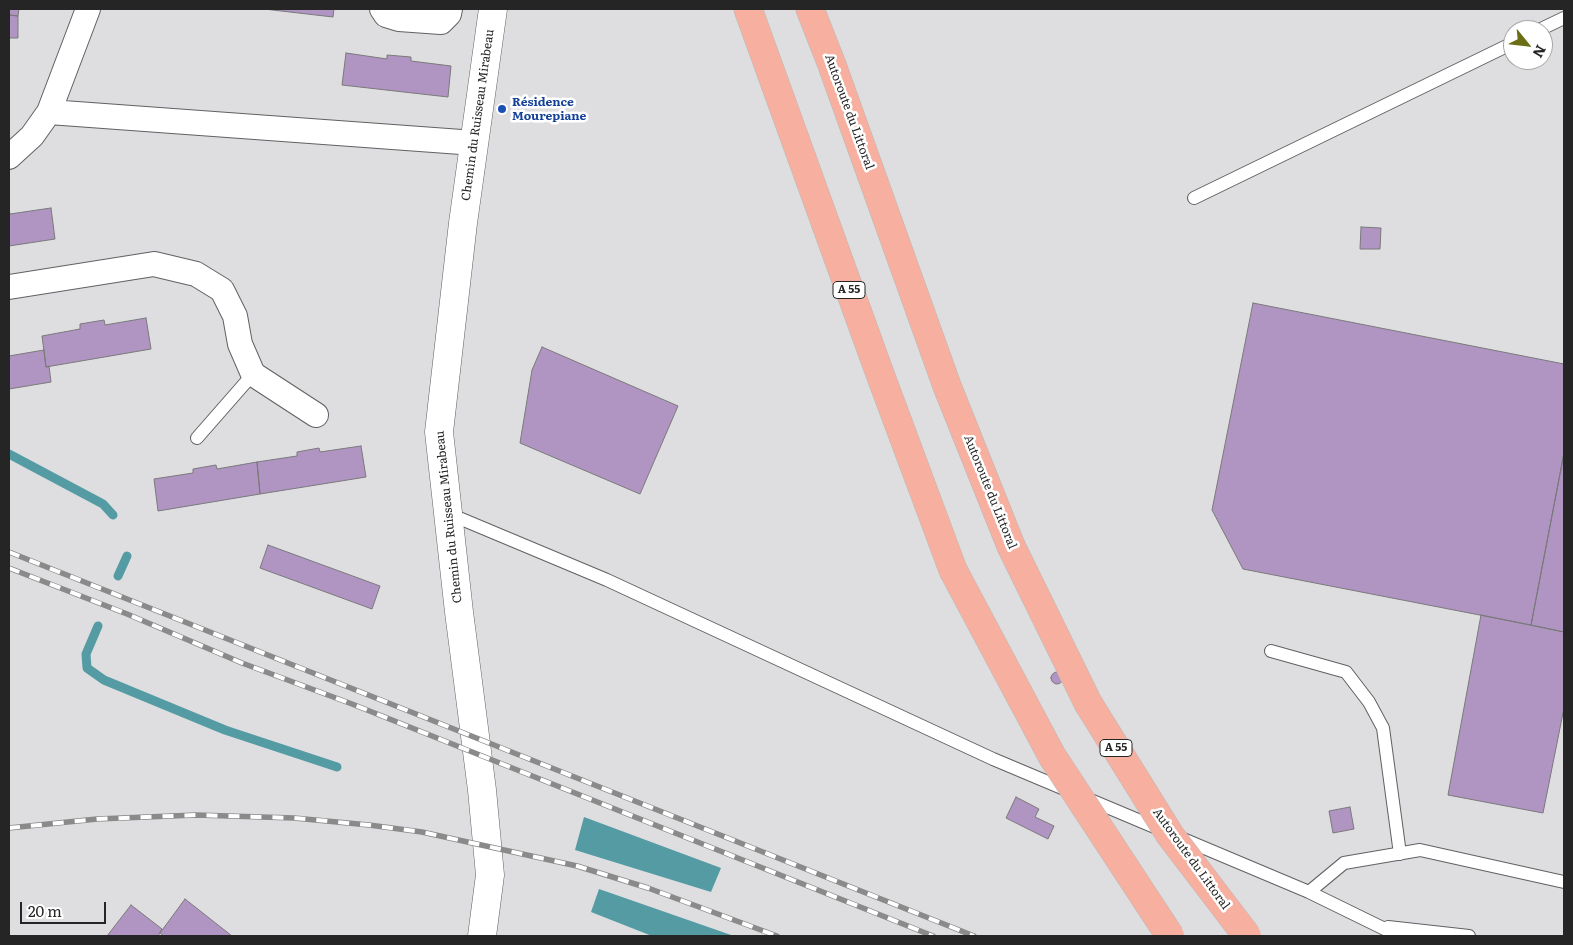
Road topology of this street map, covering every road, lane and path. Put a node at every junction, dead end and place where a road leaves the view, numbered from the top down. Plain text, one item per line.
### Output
1 (88, 9) edge
2 (382, 9) edge
3 (450, 9) edge
4 (493, 9) edge
5 (748, 9) edge
6 (810, 9) edge
7 (1503, 48) edge
8 (49, 112) junction
9 (475, 143) junction
10 (9, 157) edge
11 (1194, 198) dead end
12 (9, 287) edge
13 (253, 374) junction
14 (316, 415) dead end
15 (198, 438) dead end
16 (447, 513) junction
17 (1271, 651) dead end
18 (1400, 854) junction
19 (1564, 882) edge
20 (1309, 892) junction
21 (1378, 926) junction
22 (482, 936) edge
23 (1170, 936) edge
24 (1247, 936) edge
25 (1399, 936) edge
26 (1469, 936) edge

1 - 8 street
2 - 3 street
4 - 9 street, Chemin du Ruisseau Mirabeau
5 - 23 highway, A 55, bridge
6 - 24 highway, Autoroute du Littoral / A 55, bridge
7 - 11 lane
8 - 9 street
8 - 10 street
9 - 16 street, Chemin du Ruisseau Mirabeau
12 - 13 street
13 - 14 street
13 - 15 lane
16 - 20 lane
16 - 22 street, Chemin du Ruisseau Mirabeau
17 - 18 lane
18 - 19 lane
18 - 20 lane
20 - 21 lane
21 - 25 lane
21 - 26 lane

